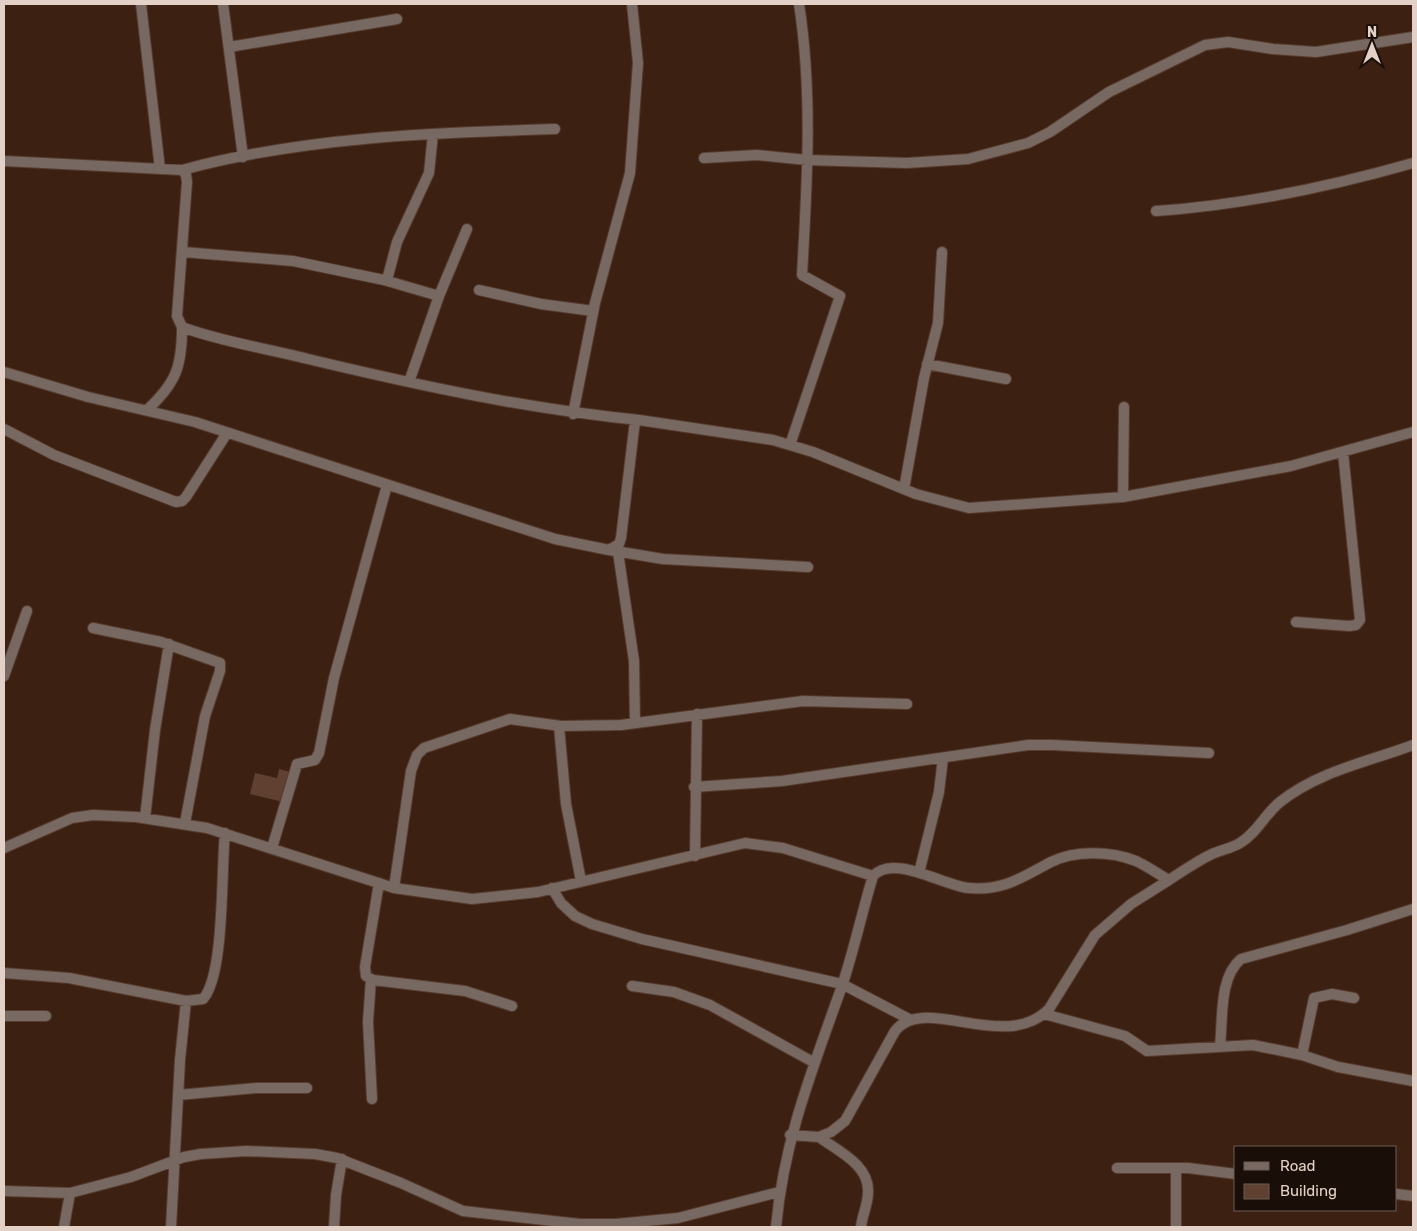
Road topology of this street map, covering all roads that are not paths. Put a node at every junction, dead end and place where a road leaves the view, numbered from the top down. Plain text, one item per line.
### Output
1 (141, 4) edge
2 (223, 4) edge
3 (632, 4) edge
4 (799, 4) edge
5 (396, 19) dead end
6 (1413, 36) edge
7 (229, 47) junction
8 (555, 129) dead end
9 (433, 134) junction
10 (243, 157) junction
11 (704, 158) dead end
12 (807, 160) junction
13 (4, 161) edge
14 (1413, 163) edge
15 (160, 169) junction
16 (182, 170) junction
17 (1156, 210) dead end
18 (467, 229) dead end
19 (183, 252) junction
20 (942, 252) dead end
21 (387, 280) junction
22 (479, 290) dead end
23 (439, 296) junction
24 (593, 311) junction
25 (182, 327) junction
26 (927, 364) junction
27 (4, 372) edge
28 (1006, 379) dead end
29 (409, 382) junction
30 (1124, 407) dead end
31 (146, 410) junction
32 (574, 414) junction
33 (639, 420) junction
34 (4, 429) edge
35 (227, 432) junction
36 (1413, 432) edge
37 (790, 445) junction
38 (1343, 452) junction
39 (387, 485) junction
40 (904, 489) junction
41 (1123, 497) junction
42 (614, 551) junction
43 (808, 567) dead end
44 (27, 611) dead end
45 (1296, 622) dead end
46 (93, 628) dead end
47 (169, 644) junction
48 (4, 676) edge
49 (907, 704) dead end
50 (697, 714) junction
51 (635, 723) junction
52 (559, 726) junction
53 (1413, 745) edge
54 (1209, 754) dead end
55 (943, 758) junction
56 (694, 787) junction
57 (145, 818) junction
58 (185, 823) junction
59 (226, 833) junction
60 (4, 848) edge
61 (272, 848) junction
62 (695, 856) junction
63 (919, 873) junction
64 (872, 876) junction
65 (1169, 880) junction
66 (581, 882) junction
67 (379, 883) junction
68 (394, 888) junction
69 (552, 888) junction
70 (1413, 909) edge
71 (4, 973) edge
72 (371, 979) junction
73 (842, 984) junction
74 (632, 986) dead end
75 (1354, 998) dead end
76 (186, 1001) junction
77 (512, 1006) dead end
78 (1044, 1014) junction
79 (4, 1016) edge
80 (46, 1016) dead end
81 (909, 1019) junction
82 (1220, 1046) junction
83 (1302, 1055) junction
84 (813, 1062) junction
85 (1413, 1080) edge
86 (307, 1088) dead end
87 (178, 1094) junction
88 (372, 1099) dead end
89 (790, 1135) junction
90 (819, 1138) junction
91 (342, 1160) junction
92 (174, 1161) junction
93 (1117, 1168) dead end
94 (1176, 1168) junction
95 (1234, 1174) edge
96 (4, 1192) edge
97 (779, 1192) junction
98 (70, 1193) junction
99 (1397, 1194) edge
100 (1413, 1196) edge
101 (684, 1216) junction
102 (598, 1226) edge
103 (64, 1227) edge
104 (171, 1227) edge
105 (334, 1227) edge
106 (684, 1227) edge
107 (776, 1227) edge
108 (860, 1227) edge
109 (1176, 1227) edge

1 - 15 street
2 - 7 street
3 - 24 street
4 - 12 street
5 - 7 street
6 - 12 street
7 - 10 street
8 - 9 street
9 - 10 street
9 - 21 street
10 - 16 street
11 - 12 street
12 - 37 street
13 - 15 street
14 - 17 street
15 - 16 street
16 - 19 street
18 - 23 street
19 - 21 street
19 - 25 street
20 - 26 street
21 - 23 street
22 - 24 street
23 - 29 street
24 - 32 street
25 - 29 street
25 - 31 street
26 - 28 street
26 - 40 street
27 - 31 street
29 - 32 street
30 - 41 street
31 - 35 street
32 - 33 street
33 - 37 street
33 - 42 street
34 - 35 street
35 - 39 street
36 - 38 street
37 - 40 street
38 - 41 street
38 - 45 street
39 - 42 street
39 - 61 street
40 - 41 street
42 - 43 street
42 - 51 street
44 - 48 street
46 - 47 street
47 - 57 street
47 - 58 street
49 - 50 street
50 - 51 street
50 - 56 street
51 - 52 street
52 - 66 street
52 - 68 street
53 - 65 street
54 - 55 street
55 - 56 street
55 - 63 street
56 - 62 street
57 - 58 street
57 - 60 street
58 - 59 street
59 - 61 street
59 - 76 street
61 - 67 street
62 - 64 street
62 - 66 street
63 - 64 street
63 - 65 street
64 - 73 street
65 - 78 street
66 - 69 street
67 - 68 street
67 - 72 street
68 - 69 street
69 - 73 street
70 - 82 street
71 - 76 street
72 - 77 street
72 - 88 street
73 - 81 street
73 - 84 street
74 - 84 street
75 - 83 street
76 - 87 street
78 - 81 street
78 - 82 street
79 - 80 street
81 - 90 street
82 - 83 street
83 - 85 street
84 - 89 street
86 - 87 street
87 - 92 street
89 - 90 street
89 - 97 street
90 - 108 street
91 - 92 street
91 - 102 street
91 - 105 street
92 - 98 street
92 - 104 street
93 - 94 street
94 - 95 street
94 - 109 street
96 - 98 street
97 - 101 street
97 - 107 street
98 - 103 street
99 - 100 street
101 - 102 street
101 - 106 street

